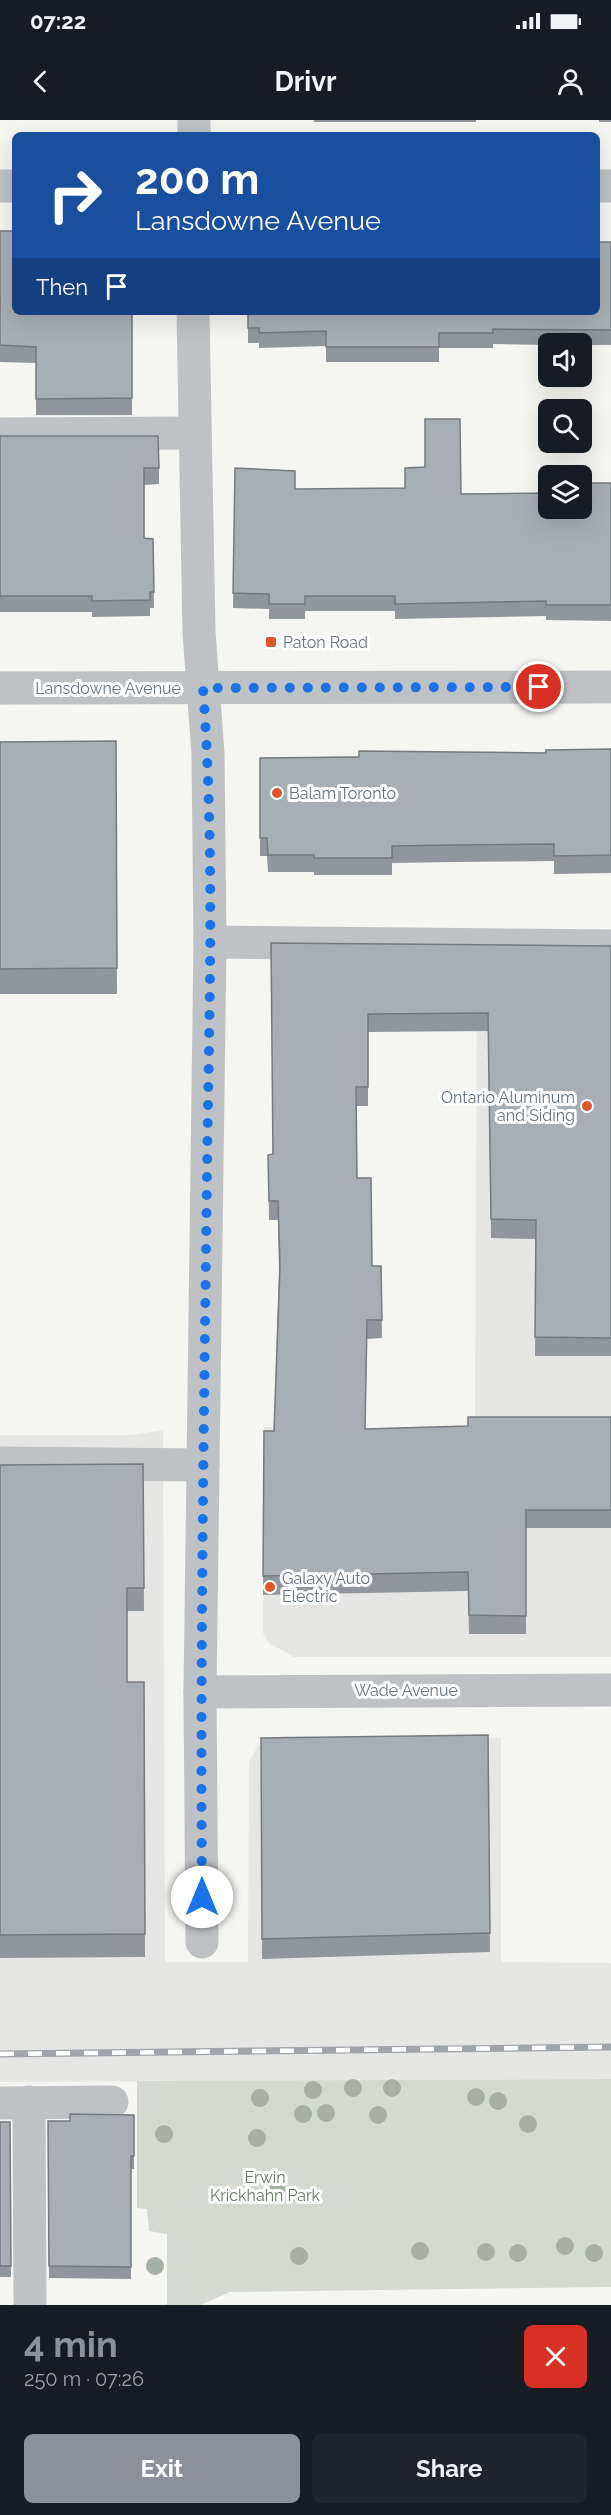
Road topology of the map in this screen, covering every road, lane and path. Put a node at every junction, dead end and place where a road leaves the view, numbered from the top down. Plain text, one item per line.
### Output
1 (194, 315) edge
2 (195, 433) junction
3 (0, 434) edge
4 (611, 687) edge
5 (0, 688) edge
6 (203, 688) junction
7 (210, 942) junction
8 (611, 946) edge
9 (0, 1463) edge
10 (203, 1465) junction
11 (611, 1690) edge
12 (200, 1692) junction
13 (202, 1942) dead end
14 (112, 2102) dead end
15 (15, 2103) edge
16 (30, 2305) edge

1 - 2 street
2 - 3 street
2 - 6 street
4 - 6 street, Lansdowne Avenue
5 - 6 street, Lansdowne Avenue
6 - 7 street
7 - 8 street
7 - 10 street
9 - 10 street
10 - 12 street
11 - 12 street, Wade Avenue
12 - 13 street
14 - 15 street
15 - 16 street

